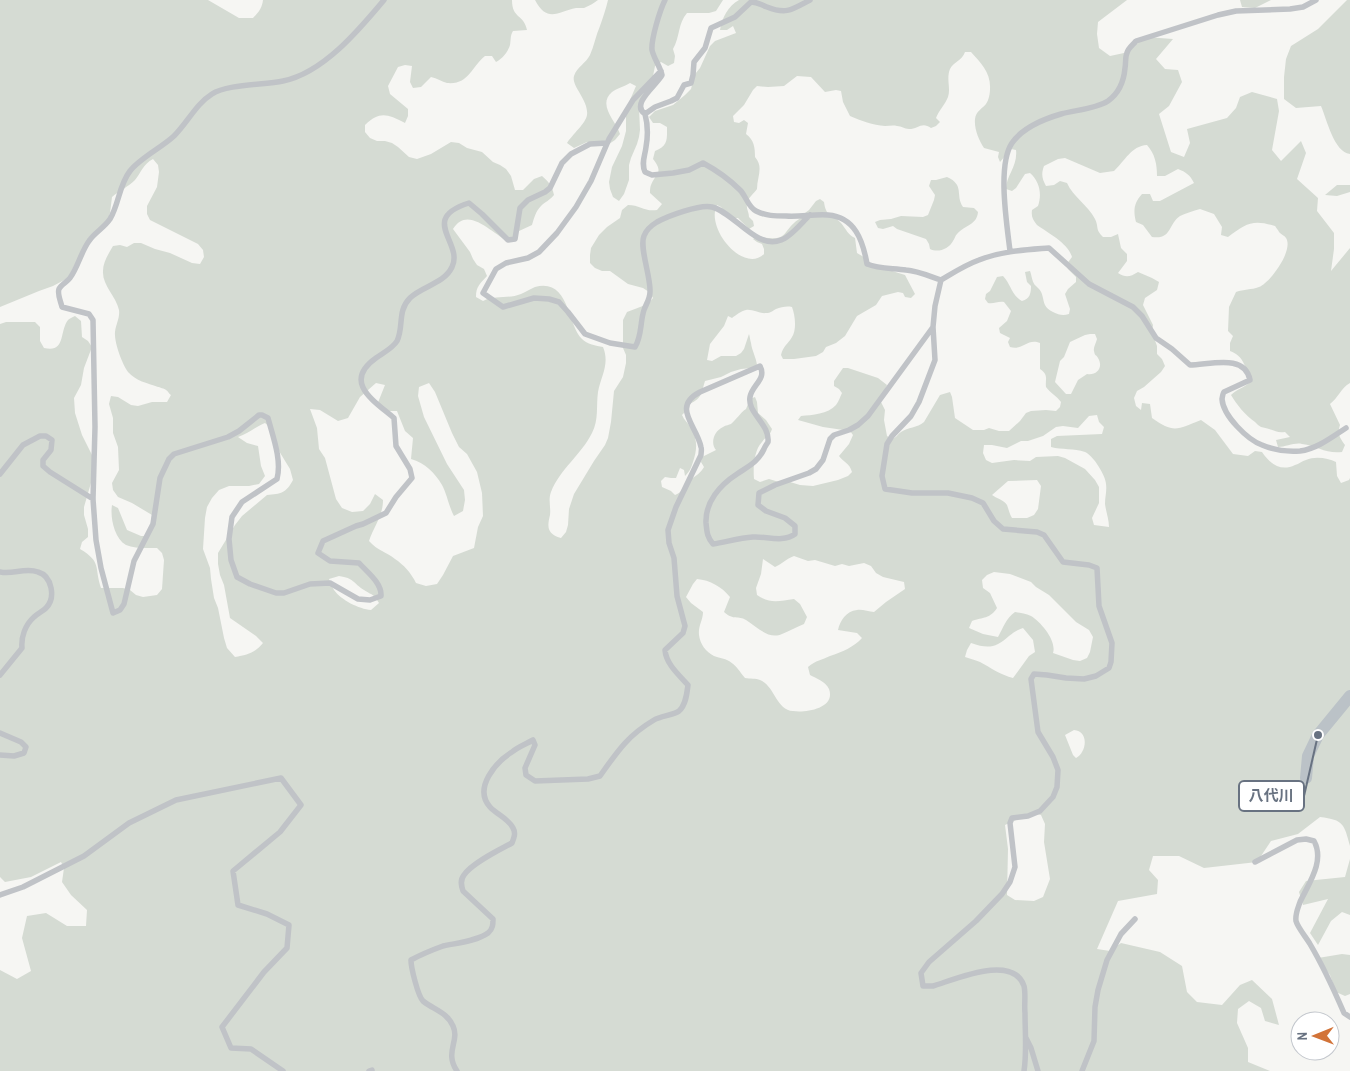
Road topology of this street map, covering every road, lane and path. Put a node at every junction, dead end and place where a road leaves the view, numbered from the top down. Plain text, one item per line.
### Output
1 (384, 0) edge
2 (665, 0) edge
3 (810, 0) edge
4 (1316, 0) edge
5 (661, 72) junction
6 (645, 114) junction
7 (607, 144) junction
8 (810, 215) junction
9 (1010, 251) junction
10 (940, 280) junction
11 (933, 327) junction
12 (1346, 428) dead end
13 (0, 474) edge
14 (93, 498) junction
15 (0, 572) edge
16 (0, 675) edge
17 (0, 733) edge
18 (0, 755) edge
19 (1255, 862) dead end
20 (0, 895) edge
21 (1135, 919) dead end
22 (1350, 1017) edge
23 (1025, 1034) junction
24 (284, 1071) edge
25 (458, 1071) edge
26 (1024, 1071) edge
27 (1038, 1071) edge
28 (1082, 1071) edge

1 - 14 street
2 - 5 street
3 - 6 street
4 - 9 street
5 - 6 street
5 - 7 street
6 - 8 street
7 - 8 street
7 - 14 street
8 - 10 street
9 - 10 street
9 - 12 street
10 - 11 street
11 - 23 street
11 - 25 street
13 - 14 street
15 - 16 street
17 - 18 street
19 - 22 street
20 - 24 street
21 - 28 street
23 - 26 street
23 - 27 street

